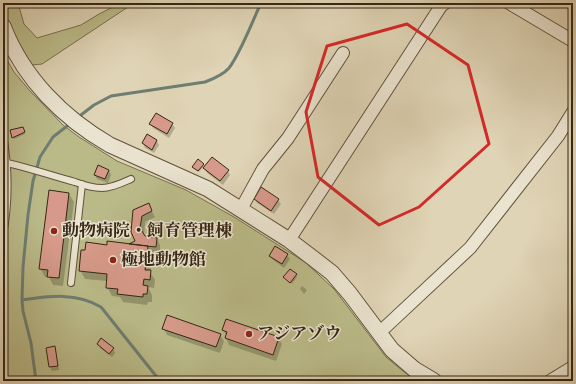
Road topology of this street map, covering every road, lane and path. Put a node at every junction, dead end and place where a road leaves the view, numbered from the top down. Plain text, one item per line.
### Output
1 (445, 3) edge
2 (509, 3) edge
3 (3, 26) edge
4 (573, 41) edge
5 (343, 53) dead end
6 (573, 112) edge
7 (3, 136) edge
8 (6, 163) junction
9 (131, 179) dead end
10 (82, 184) junction
11 (241, 209) junction
12 (3, 236) edge
13 (289, 240) junction
14 (71, 283) dead end
15 (379, 333) junction
16 (573, 367) edge
17 (434, 381) edge
18 (550, 381) edge

1 - 13 street
2 - 4 street
3 - 11 street
5 - 11 street
6 - 15 street
7 - 8 lane
8 - 10 lane
8 - 12 lane
9 - 10 lane
10 - 14 lane
11 - 13 street
13 - 15 street
15 - 17 street
16 - 18 street

